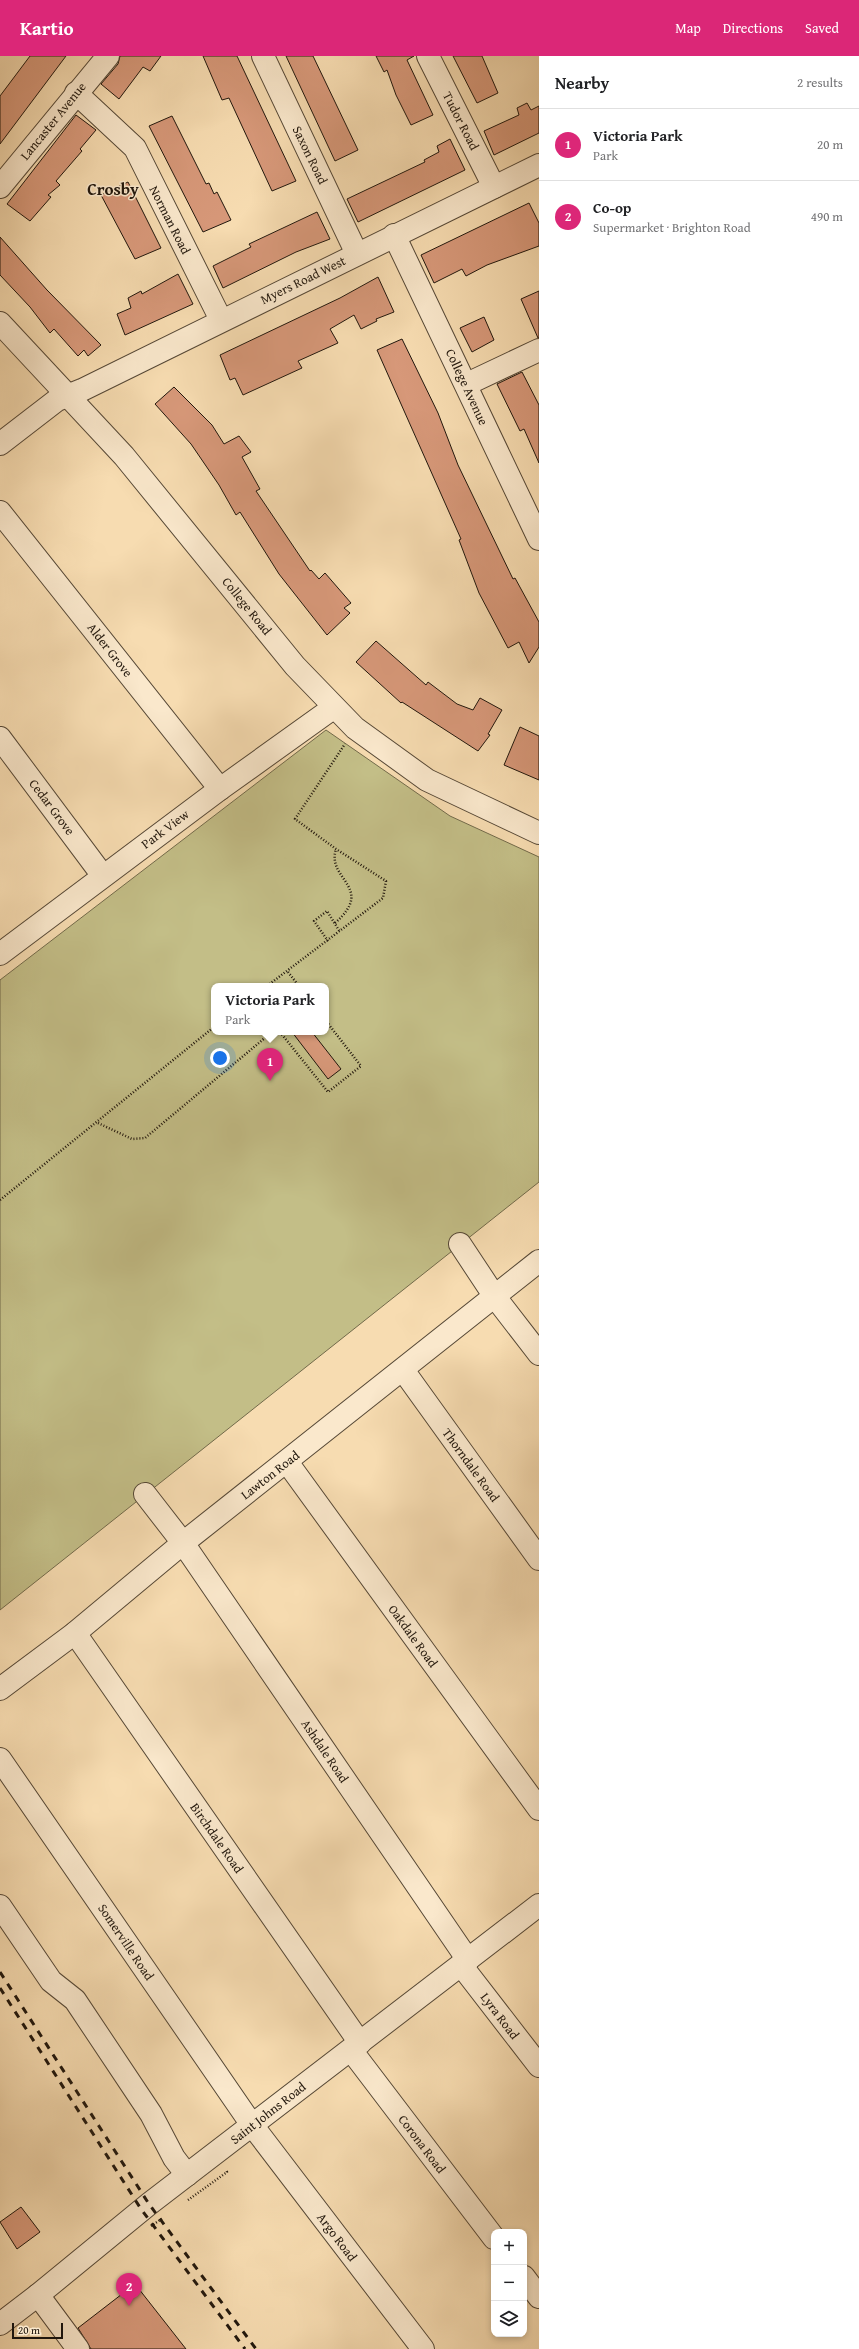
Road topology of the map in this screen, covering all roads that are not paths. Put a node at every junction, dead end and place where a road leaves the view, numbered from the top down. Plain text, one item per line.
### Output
1 (108, 56) edge
2 (263, 56) edge
3 (428, 56) edge
4 (76, 93) junction
5 (539, 165) edge
6 (0, 187) edge
7 (494, 187) junction
8 (394, 235) junction
9 (357, 254) junction
10 (221, 320) junction
11 (0, 323) edge
12 (539, 350) edge
13 (467, 384) junction
14 (68, 395) junction
15 (0, 444) edge
16 (0, 512) edge
17 (539, 539) edge
18 (333, 708) junction
19 (0, 738) edge
20 (220, 789) junction
21 (539, 833) edge
22 (103, 876) junction
23 (0, 954) edge
24 (460, 1244) dead end
25 (539, 1262) edge
26 (495, 1297) junction
27 (539, 1354) edge
28 (403, 1370) junction
29 (287, 1462) junction
30 (145, 1494) dead end
31 (183, 1543) junction
32 (539, 1559) edge
33 (74, 1633) junction
34 (0, 1689) edge
35 (0, 1759) edge
36 (539, 1809) edge
37 (539, 1905) edge
38 (0, 1906) edge
39 (464, 1962) junction
40 (355, 2046) junction
41 (539, 2066) edge
42 (252, 2125) junction
43 (187, 2175) junction
44 (491, 2234) edge
45 (527, 2281) edge
46 (38, 2295) junction
47 (539, 2297) edge
48 (0, 2324) edge
49 (78, 2349) edge
50 (423, 2349) edge

1 - 4 street, Lancaster Avenue
2 - 9 street, Saxon Road
3 - 7 street, Tudor Road
4 - 6 street, Lancaster Avenue
4 - 10 street, Norman Road
5 - 7 street, Myers Road West
7 - 8 street, Myers Road West
8 - 9 street, Myers Road West
8 - 13 street, College Avenue
9 - 10 street, Myers Road West
10 - 14 street, Myers Road West
11 - 14 street, College Road
12 - 13 street
13 - 17 street, College Avenue
14 - 15 street, Myers Road West
14 - 18 street, College Road
16 - 20 street, Alder Grove
18 - 20 street, Park View
18 - 21 street, College Road
19 - 22 street, Cedar Grove
20 - 22 street, Park View
22 - 23 street, Park View
24 - 26 street
25 - 26 street, Lawton Road
26 - 27 street
26 - 28 street, Lawton Road
28 - 29 street, Lawton Road
28 - 32 street, Thorndale Road
29 - 31 street, Lawton Road
29 - 36 street, Oakdale Road
30 - 31 street, Ashdale Road
31 - 33 street, Lawton Road
31 - 39 street, Ashdale Road
33 - 34 street, Lawton Road
33 - 40 street, Birchdale Road
35 - 42 street, Somerville Road
37 - 39 street, Saint Johns Road
38 - 43 street
39 - 40 street, Saint Johns Road
39 - 41 street, Lyra Road
40 - 42 street, Saint Johns Road
40 - 44 street, Corona Road
42 - 43 street, Saint Johns Road
42 - 50 street, Argo Road
43 - 46 street, Saint Johns Road
45 - 47 street
46 - 48 street, Saint Johns Road
46 - 49 street

